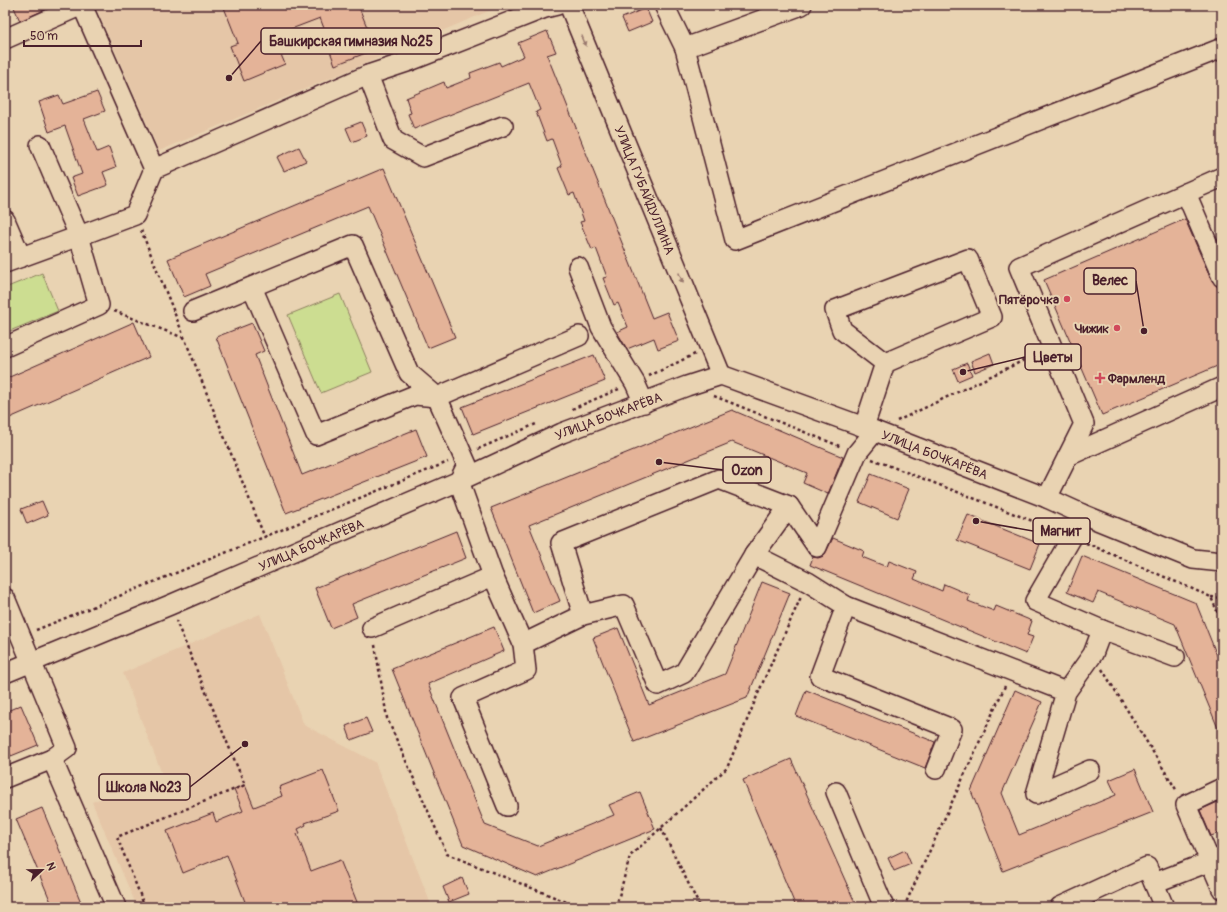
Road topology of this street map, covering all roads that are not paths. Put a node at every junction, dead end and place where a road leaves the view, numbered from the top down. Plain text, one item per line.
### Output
1 (82, 5) edge
2 (557, 5) edge
3 (569, 5) edge
4 (664, 5) edge
5 (802, 5) edge
6 (5, 39) edge
7 (686, 48) junction
8 (1222, 48) edge
9 (368, 75) junction
10 (503, 126) dead end
11 (40, 144) dead end
12 (154, 168) junction
13 (1222, 177) edge
14 (1186, 193) junction
15 (5, 220) edge
16 (79, 236) junction
17 (13, 260) edge
18 (578, 267) dead end
19 (1222, 277) edge
20 (252, 287) junction
21 (193, 311) dead end
22 (579, 336) dead end
23 (5, 347) edge
24 (885, 363) junction
25 (721, 375) junction
26 (1222, 386) edge
27 (437, 397) junction
28 (644, 403) junction
29 (869, 429) junction
30 (1068, 456) junction
31 (459, 481) junction
32 (1047, 498) junction
33 (789, 506) junction
34 (1082, 514) junction
35 (754, 555) junction
36 (1222, 563) edge
37 (493, 576) junction
38 (5, 598) edge
39 (846, 606) junction
40 (583, 615) junction
41 (372, 628) road end
42 (1102, 630) junction
43 (524, 644) junction
44 (1174, 657) dead end
45 (31, 662) junction
46 (5, 673) edge
47 (1066, 692) junction
48 (52, 759) junction
49 (936, 769) dead end
50 (1090, 770) dead end
51 (5, 778) edge
52 (1222, 788) edge
53 (836, 792) dead end
54 (507, 806) dead end
55 (1215, 859) edge
56 (1154, 883) junction
57 (1222, 889) edge
58 (116, 907) edge
59 (884, 907) edge
60 (1060, 907) edge
61 (1164, 907) edge

1 - 6 street
1 - 12 street
2 - 9 street
3 -> 25 street, УЛИЦА ГУБАЙДУЛЛИНА
4 - 7 street
5 - 7 street
7 - 8 street
9 - 10 street
9 - 12 street
11 - 16 street
12 - 16 street
13 - 14 street
14 - 19 street
14 - 30 street
15 - 17 street
16 - 17 street
16 - 23 street
18 - 28 street
20 - 21 street
20 - 27 street
20 - 27 street
22 - 27 street
24 - 24 street
24 - 29 street
25 - 28 street, УЛИЦА БОЧКАРЁВА
25 - 29 street, УЛИЦА БОЧКАРЁВА
26 - 30 street
27 - 31 street
28 - 31 street, УЛИЦА БОЧКАРЁВА
29 - 32 street, УЛИЦА БОЧКАРЁВА
29 - 33 street
30 - 32 street
31 - 37 street
31 - 45 street, УЛИЦА БОЧКАРЁВА
32 - 34 street, УЛИЦА БОЧКАРЁВА
33 - 35 street
33 - 40 street
34 - 36 street, УЛИЦА БОЧКАРЁВА
34 - 42 street
35 - 39 street
35 - 40 street
37 - 41 street
37 - 43 street
38 - 45 street
39 - 47 street
39 - 49 street
40 - 43 street
42 - 44 street
42 - 47 street
43 - 54 street
45 - 46 street, УЛИЦА БОЧКАРЁВА
45 - 48 street
47 - 50 street
48 - 51 street
48 - 58 street
52 - 55 street
53 - 59 street
55 - 56 street
55 - 57 street
56 - 60 street
56 - 61 street

